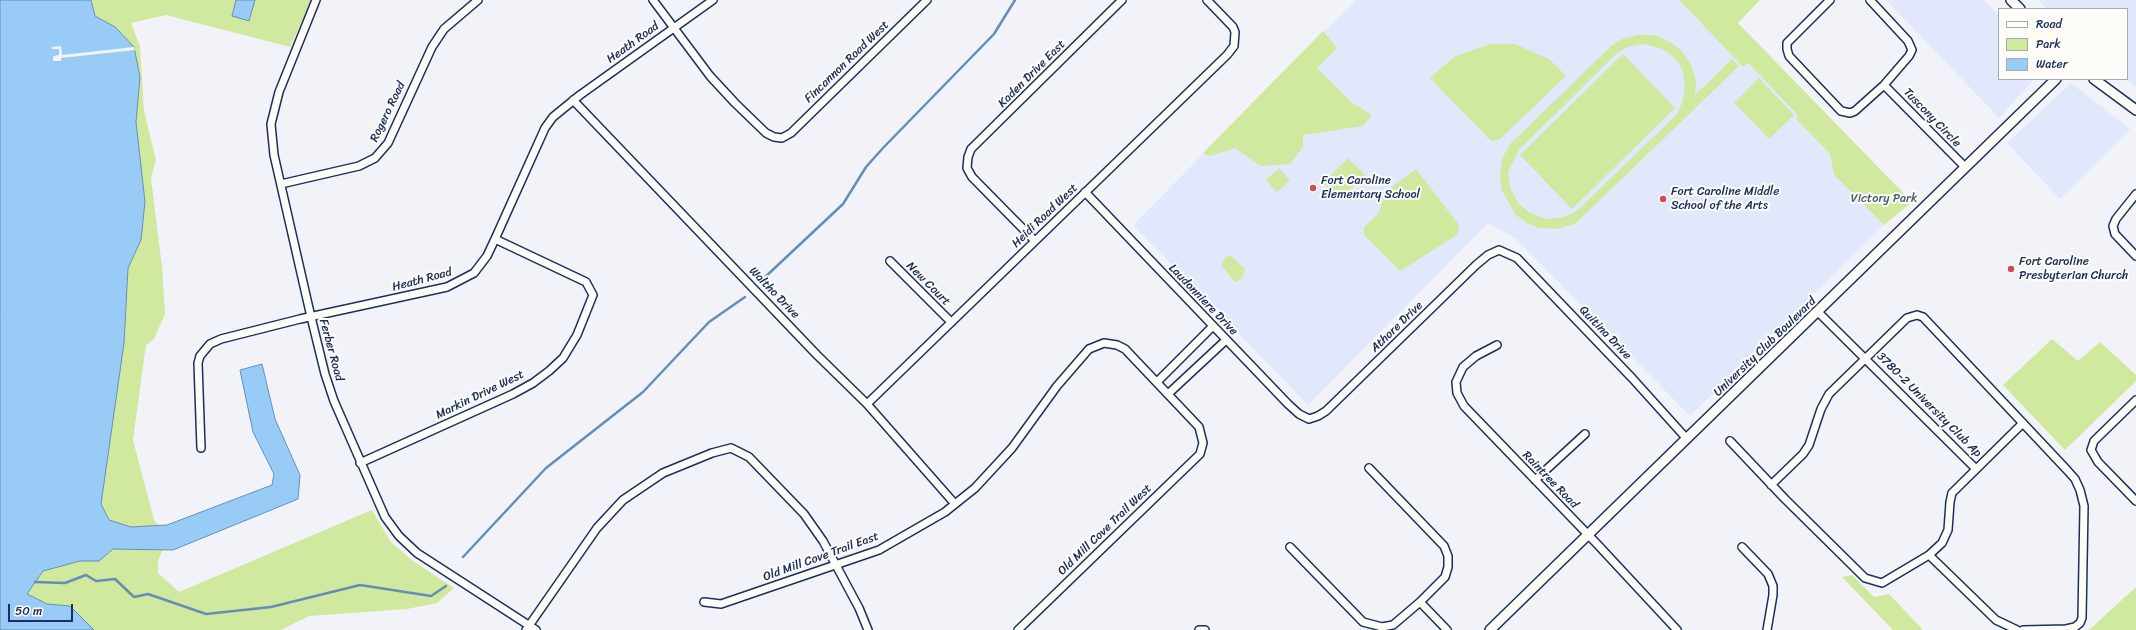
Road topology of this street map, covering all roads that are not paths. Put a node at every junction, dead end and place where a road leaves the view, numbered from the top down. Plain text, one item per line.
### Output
1 (316, 0) edge
2 (478, 0) edge
3 (653, 0) edge
4 (713, 0) edge
5 (927, 0) edge
6 (1122, 0) edge
7 (1207, 0) edge
8 (1830, 0) edge
9 (1870, 0) edge
10 (2011, 0) edge
11 (2019, 8) edge
12 (673, 28) junction
13 (2055, 80) edge
14 (2095, 80) edge
15 (1884, 85) junction
16 (573, 100) junction
17 (2136, 110) edge
18 (1965, 168) junction
19 (281, 184) junction
20 (1085, 192) junction
21 (2136, 194) edge
22 (496, 239) junction
23 (1035, 241) junction
24 (1500, 250) joint
25 (2136, 256) edge
26 (890, 261) dead end
27 (1818, 312) junction
28 (311, 317) junction
29 (951, 322) junction
30 (1213, 326) junction
31 (1226, 340) junction
32 (1497, 345) dead end
33 (1866, 358) junction
34 (1157, 382) junction
35 (1168, 394) junction
36 (2136, 400) edge
37 (867, 404) junction
38 (1309, 419) joint
39 (2022, 423) junction
40 (1585, 434) dead end
41 (1688, 439) junction
42 (1730, 442) dead end
43 (200, 448) dead end
44 (360, 463) junction
45 (1369, 468) dead end
46 (1975, 468) junction
47 (1535, 480) junction
48 (1771, 485) junction
49 (2136, 502) edge
50 (955, 504) junction
51 (1588, 535) junction
52 (1290, 547) dead end
53 (1742, 547) dead end
54 (1929, 555) junction
55 (835, 565) junction
56 (704, 602) dead end
57 (1420, 602) junction
58 (527, 628) edge
59 (536, 630) edge
60 (868, 630) edge
61 (1018, 630) edge
62 (1199, 630) edge
63 (1204, 630) edge
64 (1447, 630) edge
65 (1490, 630) edge
66 (1677, 630) edge
67 (1767, 630) edge
68 (2017, 630) edge
69 (2023, 630) edge

1 - 19 street, Ferber Road
2 - 19 street, Rogero Road
3 - 12 street
4 - 12 street, Heath Road
5 - 12 street, Fincannon Road West
6 - 23 street, Kaden Drive East
7 - 20 street, Heidi Road West
8 - 15 street
9 - 15 street
10 - 11 street
12 - 16 street, Heath Road
13 - 18 street, University Club Boulevard
14 - 17 street
15 - 18 street, Tuscony Circle
16 - 22 street, Heath Road
16 - 37 street, Waltho Drive
18 - 27 street, University Club Boulevard
19 - 28 street, Ferber Road
20 - 23 street, Heidi Road West
20 - 30 street, Laudonniere Drive
21 - 25 street
22 - 28 street, Heath Road
22 - 44 street, Markin Drive West
23 - 29 street, Heidi Road West
24 - 38 street, Athore Drive
24 - 41 street, Quitina Drive
26 - 29 street, New Court
27 - 33 street, 3780-2 University Club Ap
27 - 41 street, University Club Boulevard
28 - 43 street, Heath Road
28 - 44 street, Ferber Road
29 - 37 street, Heidi Road West
30 - 31 street, Laudonniere Drive
30 - 34 street
31 - 35 street
31 - 38 street, Laudonniere Drive
32 - 47 street, Raintree Road
33 - 39 street
33 - 46 street, 3780-2 University Club Ap
33 - 48 street
34 - 35 street
34 - 50 street, Old Mill Cove Trail East
35 - 61 street, Old Mill Cove Trail West
36 - 49 street
37 - 50 street, Waltho Drive
39 - 46 street
39 - 69 street
40 - 47 street
41 - 51 street, University Club Boulevard
42 - 48 street
44 - 58 street, Ferber Road
45 - 57 street
46 - 54 street
47 - 51 street, Raintree Road
48 - 54 street
50 - 55 street, Old Mill Cove Trail East
51 - 65 street, University Club Boulevard
51 - 66 street, Raintree Road
52 - 57 street
53 - 67 street
54 - 68 street
55 - 56 street, Old Mill Cove Trail East
55 - 58 street
55 - 60 street
57 - 64 street
58 - 59 street, Ferber Road
62 - 63 street

